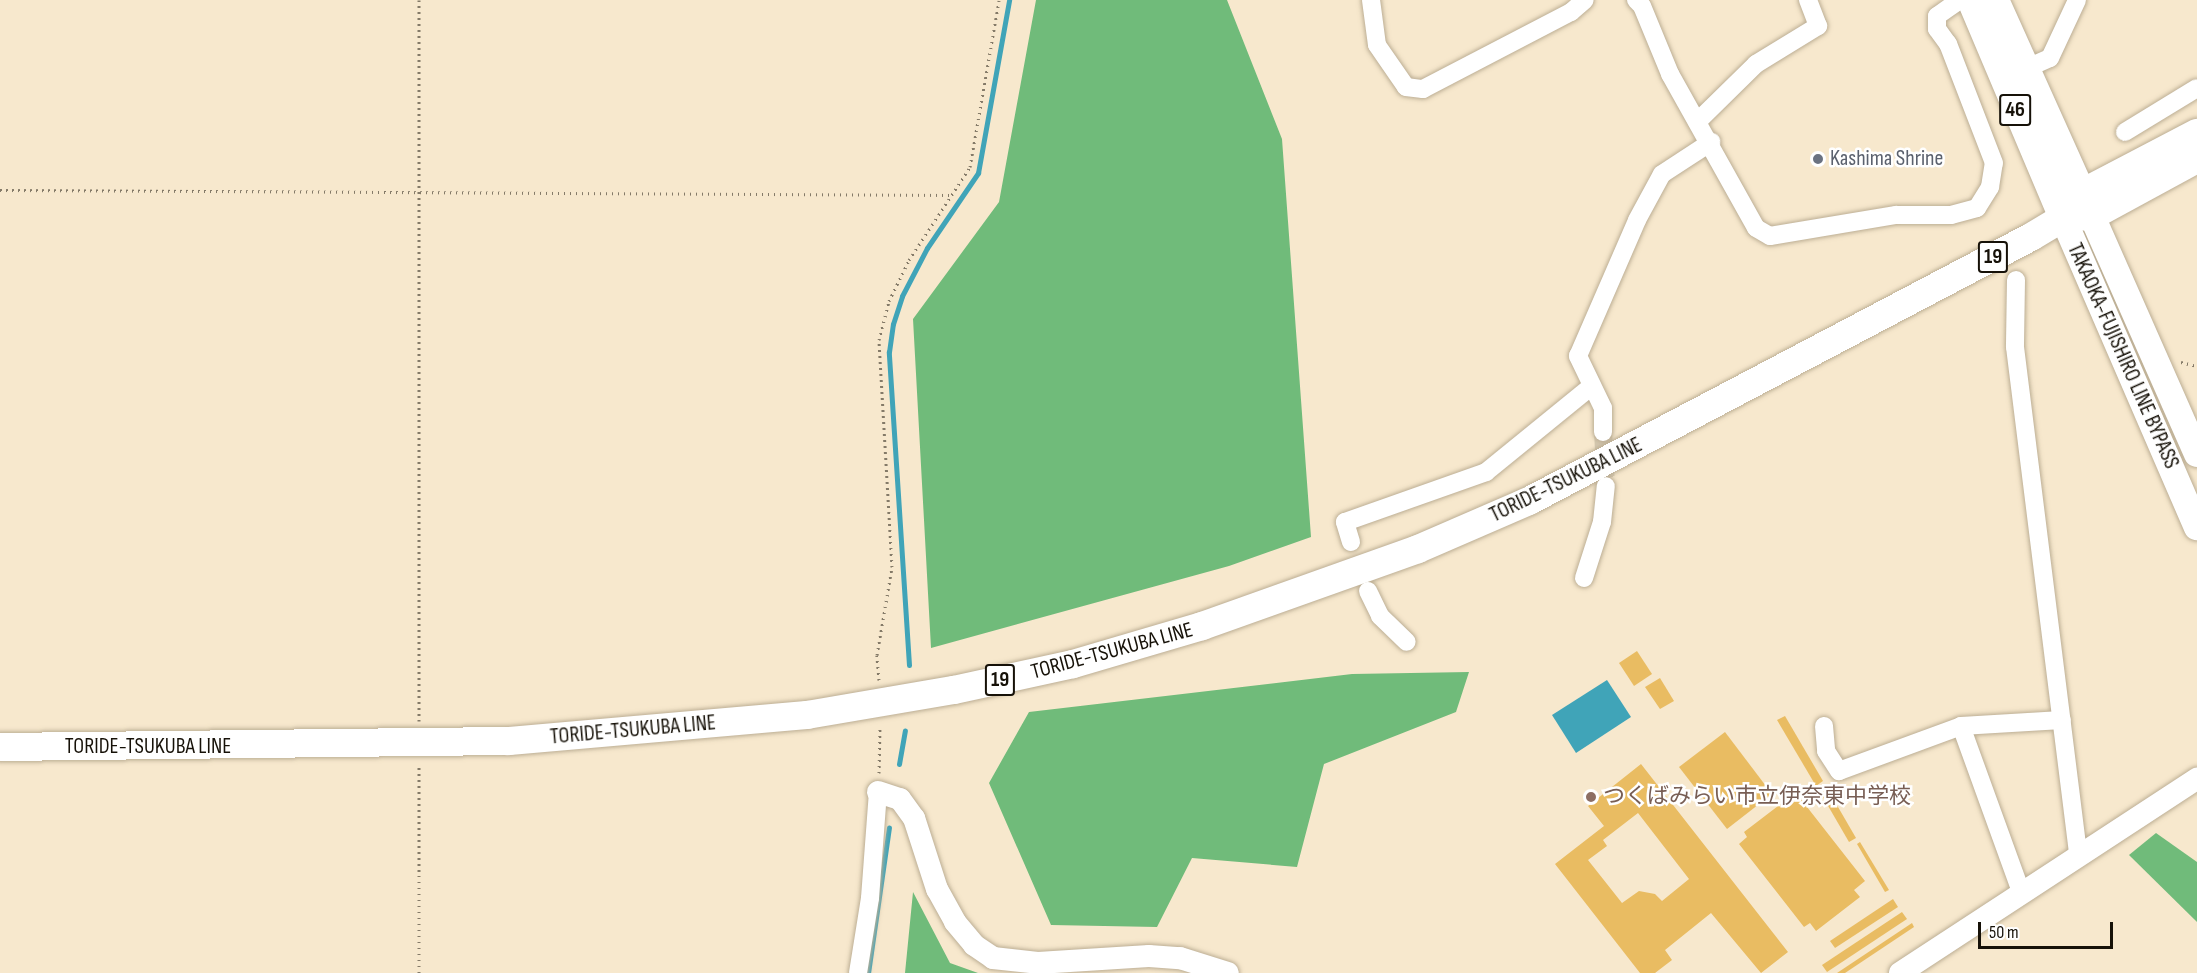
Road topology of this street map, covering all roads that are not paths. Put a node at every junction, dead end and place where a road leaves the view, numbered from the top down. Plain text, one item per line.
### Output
1 (1371, 0) edge
2 (1585, 0) edge
3 (1636, 0) edge
4 (1808, 0) edge
5 (1960, 0) edge
6 (1971, 0) edge
7 (1995, 0) edge
8 (2077, 0) edge
9 (2013, 74) junction
10 (2197, 88) edge
11 (1697, 122) junction
12 (2124, 132) dead end
13 (2197, 134) edge
14 (1711, 142) junction
15 (2197, 159) edge
16 (2087, 204) junction
17 (2063, 218) junction
18 (2016, 280) dead end
19 (1592, 386) junction
20 (1604, 432) tunnel mouth
21 (2197, 454) edge
22 (1606, 486) tunnel mouth
23 (2197, 527) edge
24 (1351, 542) dead end
25 (1584, 578) dead end
26 (1368, 591) dead end
27 (1407, 642) dead end
28 (2061, 720) junction
29 (1824, 726) dead end
30 (1961, 726) junction
31 (0, 747) edge
32 (2197, 779) edge
33 (878, 792) joint
34 (2078, 853) junction
35 (2021, 892) junction
36 (858, 973) edge
37 (1228, 973) edge
38 (1900, 973) edge

1 - 2 street
3 - 11 street
4 - 11 street
5 - 14 street
6 - 9 main road, 46
7 - 9 main road, 46
8 - 9 street
9 - 16 main road, 46
9 - 17 main road, 46
10 - 12 street
11 - 14 street
13 - 16 main road, TORIDE-TSUKUBA LINE / 19
14 - 19 street
15 - 16 main road, TORIDE-TSUKUBA LINE / 19
16 - 17 main road, TORIDE-TSUKUBA LINE / 19
16 - 21 main road, TAKAOKA-FUJISHIRO LINE BYPASS
17 - 23 main road, TAKAOKA-FUJISHIRO LINE BYPASS
17 - 31 main road, TORIDE-TSUKUBA LINE / 19
18 - 28 street
19 - 20 street
19 - 24 street
22 - 25 street
26 - 27 street
28 - 30 street
28 - 34 street
29 - 30 street
30 - 35 street
32 - 34 street
33 - 36 street
33 - 37 street
34 - 35 street
35 - 38 street

